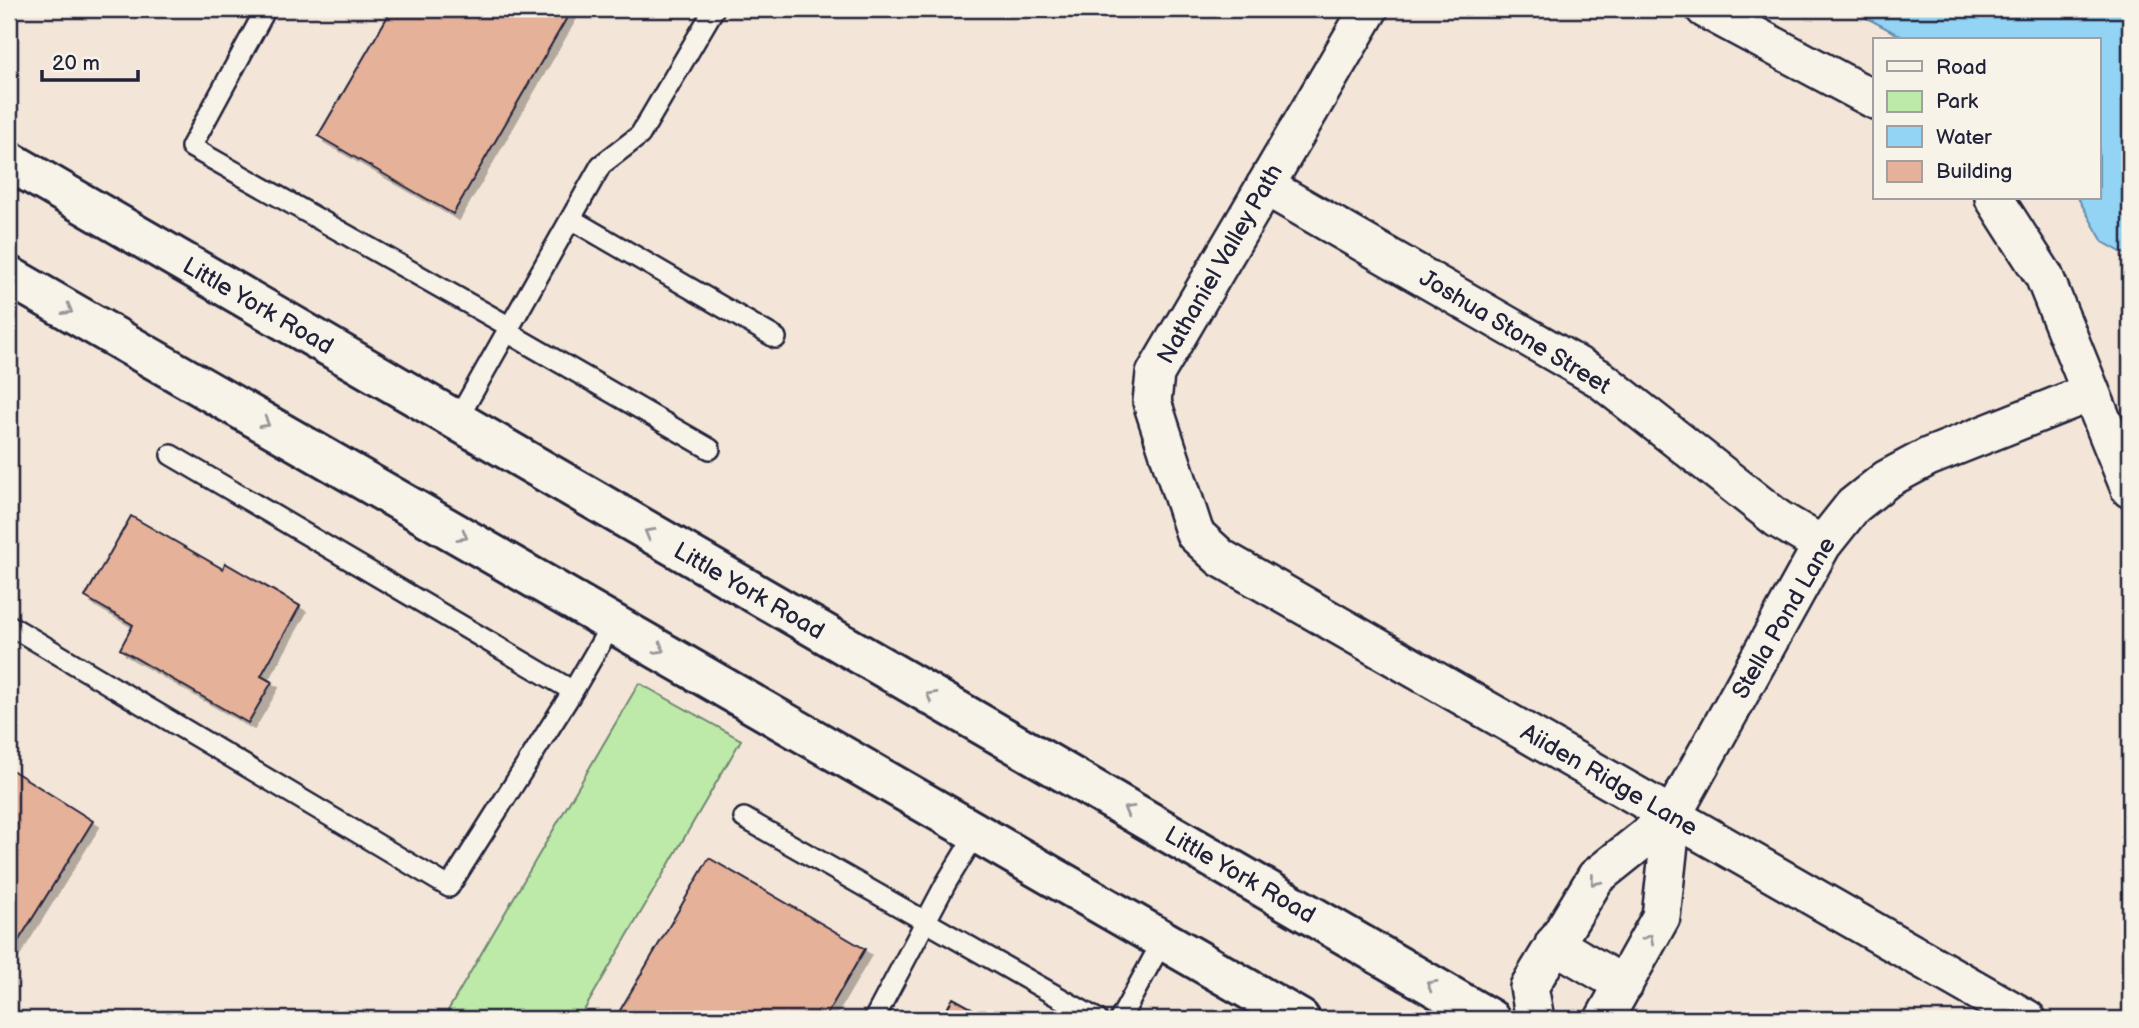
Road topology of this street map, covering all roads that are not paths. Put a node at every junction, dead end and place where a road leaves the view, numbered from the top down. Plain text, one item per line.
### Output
1 (266, 9) edge
2 (714, 9) edge
3 (1369, 9) edge
4 (1705, 9) edge
5 (1873, 99) edge
6 (9, 161) edge
7 (1265, 186) junction
8 (1995, 200) edge
9 (571, 219) junction
10 (9, 276) edge
11 (508, 329) junction
12 (776, 338) dead end
13 (2090, 393) junction
14 (456, 422) junction
15 (710, 449) dead end
16 (170, 455) dead end
17 (2130, 489) edge
18 (1195, 534) joint
19 (1822, 545) junction
20 (613, 622) junction
21 (9, 625) edge
22 (573, 691) junction
23 (1672, 816) junction
24 (744, 818) dead end
25 (977, 832) junction
26 (927, 921) junction
27 (1164, 940) junction
28 (1554, 944) junction
29 (1624, 985) junction
30 (874, 1019) edge
31 (1097, 1019) edge
32 (1120, 1019) edge
33 (1300, 1019) edge
34 (1490, 1019) edge
35 (1535, 1019) edge
36 (1604, 1019) edge
37 (2027, 1019) edge

1 - 11 lane
2 - 9 lane
3 - 7 street, Nathaniel Valley Path
4 - 5 street
6 - 14 main road, Little York Road
7 - 18 street, Nathaniel Valley Path
7 - 19 street, Joshua Stone Street
8 - 13 street
9 - 11 lane
9 - 12 lane
10 -> 20 main road
11 - 14 lane
11 - 15 lane
13 - 17 street
13 - 19 street, Stella Pond Lane
34 -> 14 main road, Little York Road
16 - 22 lane
18 - 23 street, Aiiden Ridge Lane
19 - 23 street, Stella Pond Lane
20 - 22 lane
20 -> 25 main road
21 - 22 lane
23 -> 28 street, Stella Pond Lane
29 -> 23 street, Stella Pond Lane
23 - 37 street, Aiiden Ridge Lane
24 - 26 lane
25 - 26 lane
25 - 27 main road
26 - 30 lane
26 - 31 lane
27 - 32 lane
27 - 33 main road
28 - 29 street
28 - 35 street, Stella Pond Lane
29 - 36 street, Stella Pond Lane

